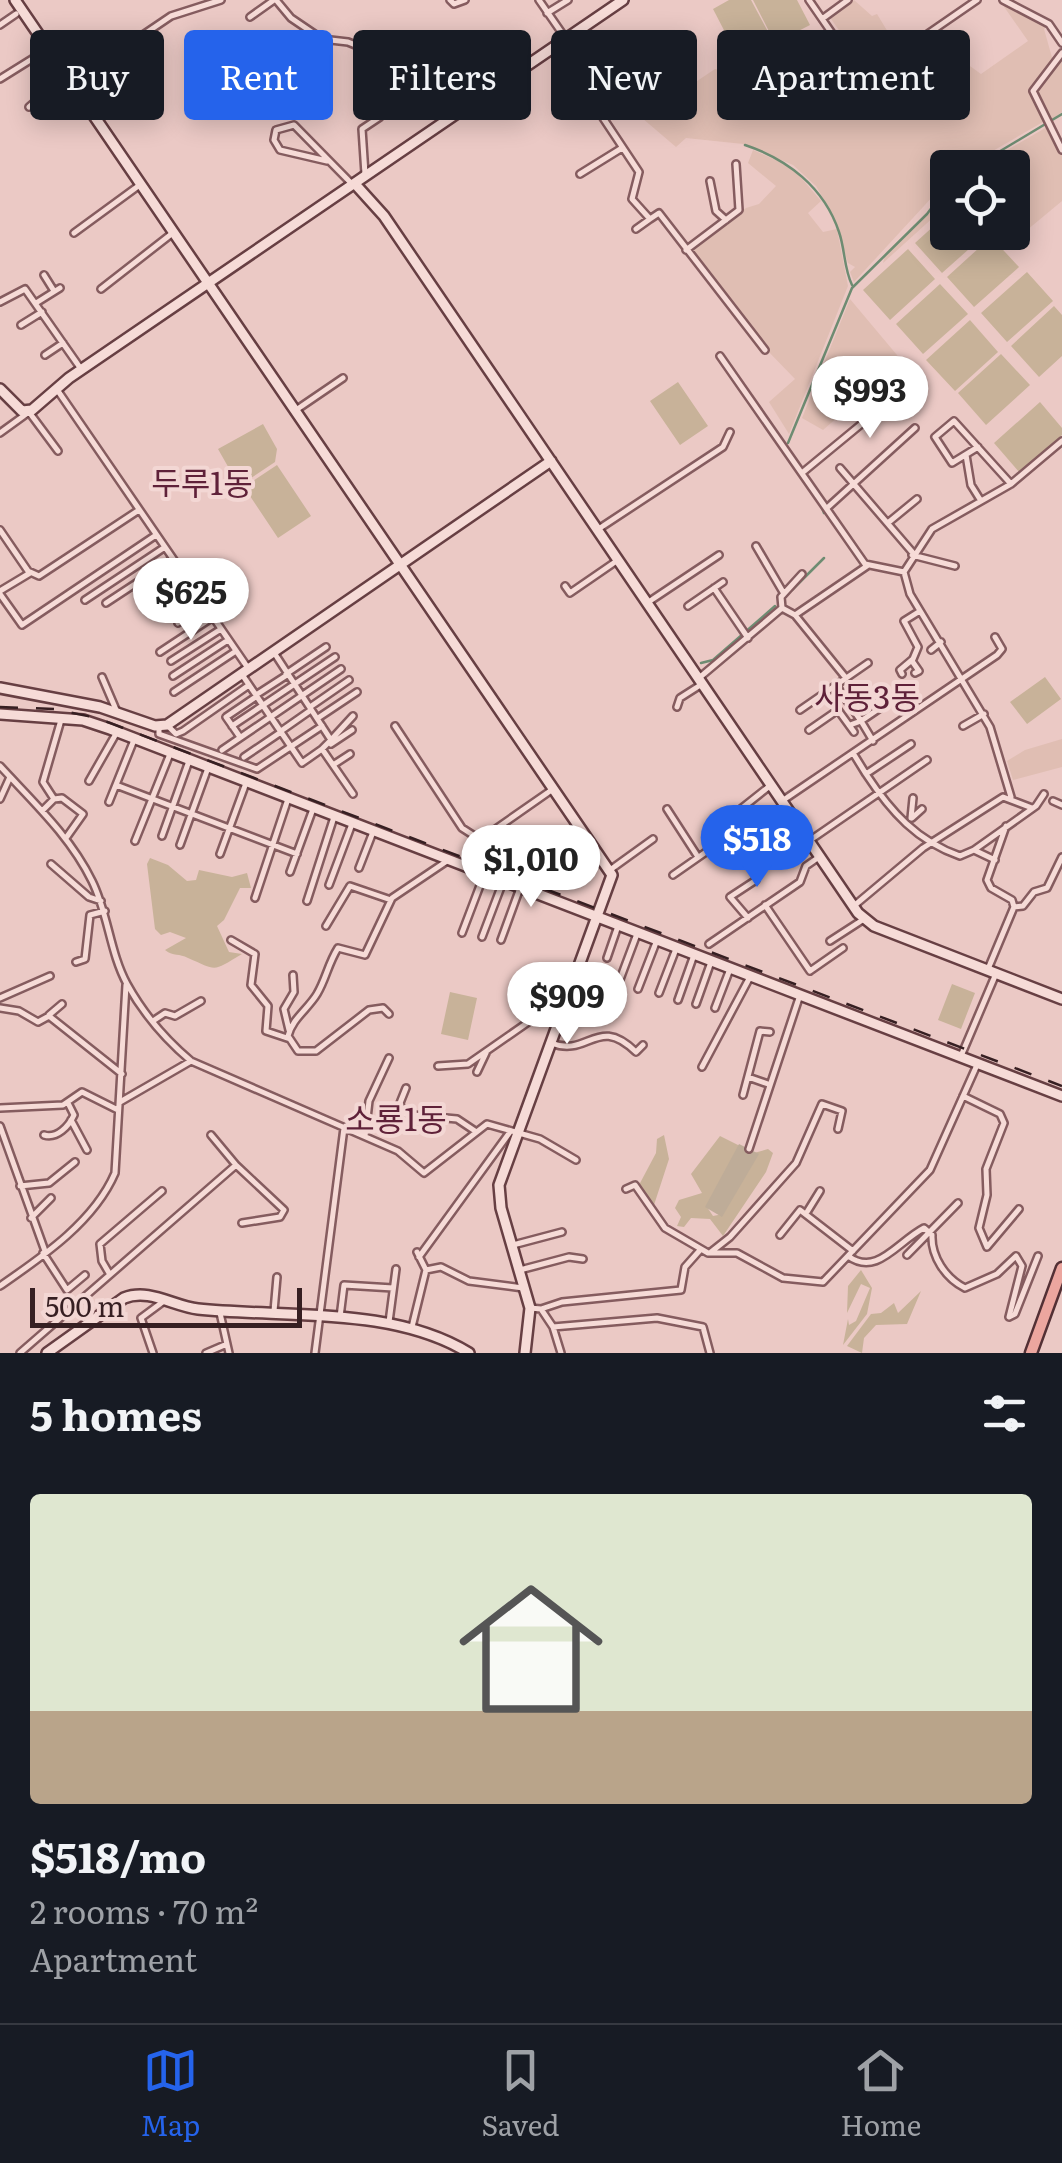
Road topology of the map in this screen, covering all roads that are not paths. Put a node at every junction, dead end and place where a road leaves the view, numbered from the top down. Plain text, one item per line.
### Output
1 (15, 0) edge
2 (220, 0) edge
3 (275, 0) edge
4 (450, 0) edge
5 (465, 0) edge
6 (539, 0) edge
7 (568, 0) edge
8 (623, 0) edge
9 (809, 0) edge
10 (848, 0) edge
11 (978, 0) edge
12 (1003, 0) edge
13 (548, 13) junction
14 (16, 14) dead end
15 (250, 17) dead end
16 (822, 19) junction
17 (0, 25) edge
18 (35, 30) edge
19 (150, 30) edge
20 (311, 30) edge
21 (559, 30) edge
22 (580, 30) edge
23 (1062, 43) edge
24 (1062, 53) edge
25 (30, 60) edge
26 (0, 79) edge
27 (97, 120) edge
28 (376, 120) edge
29 (449, 120) edge
30 (604, 120) edge
31 (622, 148) junction
32 (1062, 150) edge
33 (326, 161) junction
34 (736, 164) dead end
35 (580, 174) dead end
36 (366, 177) junction
37 (710, 181) dead end
38 (142, 184) junction
39 (356, 185) junction
40 (650, 219) junction
41 (726, 220) junction
42 (636, 229) dead end
43 (174, 232) junction
44 (74, 233) dead end
45 (686, 250) junction
46 (44, 275) dead end
47 (209, 283) junction
48 (101, 289) dead end
49 (0, 302) edge
50 (36, 303) junction
51 (42, 312) junction
52 (21, 325) dead end
53 (63, 344) junction
54 (764, 350) dead end
55 (45, 355) dead end
56 (720, 356) dead end
57 (81, 370) junction
58 (343, 378) dead end
59 (916, 379) dead end
60 (0, 389) edge
61 (58, 391) junction
62 (295, 410) junction
63 (29, 412) junction
64 (915, 428) dead end
65 (730, 432) dead end
66 (0, 433) edge
67 (1062, 440) edge
68 (978, 446) junction
69 (58, 451) dead end
70 (966, 455) junction
71 (551, 461) junction
72 (840, 468) dead end
73 (802, 473) junction
74 (854, 484) junction
75 (1011, 484) junction
76 (917, 499) dead end
77 (981, 501) junction
78 (827, 508) junction
79 (139, 510) junction
80 (889, 522) junction
81 (0, 530) edge
82 (597, 530) junction
83 (156, 535) junction
84 (756, 546) dead end
85 (164, 547) junction
86 (913, 554) junction
87 (719, 556) dead end
88 (172, 558) junction
89 (399, 564) junction
90 (612, 564) junction
91 (867, 566) junction
92 (955, 566) dead end
93 (181, 571) junction
94 (904, 572) junction
95 (30, 573) junction
96 (802, 574) dead end
97 (723, 582) dead end
98 (565, 586) dead end
99 (714, 588) junction
100 (0, 592) edge
101 (783, 592) junction
102 (196, 594) junction
103 (154, 598) dead end
104 (85, 600) dead end
105 (106, 603) dead end
106 (647, 603) junction
107 (204, 605) junction
108 (688, 606) dead end
109 (176, 607) dead end
110 (782, 608) junction
111 (920, 610) junction
112 (796, 615) junction
113 (212, 617) junction
114 (178, 623) dead end
115 (221, 629) junction
116 (747, 636) junction
117 (995, 637) dead end
118 (228, 640) junction
119 (941, 642) junction
120 (326, 647) dead end
121 (931, 650) dead end
122 (236, 651) junction
123 (273, 651) junction
124 (160, 652) dead end
125 (334, 657) dead end
126 (171, 661) dead end
127 (912, 661) junction
128 (868, 662) dead end
129 (341, 669) dead end
130 (244, 671) junction
131 (915, 673) dead end
132 (286, 674) junction
133 (902, 674) dead end
134 (172, 676) dead end
135 (963, 677) junction
136 (846, 678) junction
137 (349, 680) dead end
138 (700, 681) junction
139 (103, 682) dead end
140 (249, 685) junction
141 (294, 685) junction
142 (835, 685) junction
143 (0, 688) edge
144 (174, 692) dead end
145 (356, 692) dead end
146 (875, 694) dead end
147 (256, 696) junction
148 (301, 696) junction
149 (263, 705) junction
150 (677, 707) dead end
151 (311, 709) junction
152 (800, 710) dead end
153 (117, 712) junction
154 (0, 714) edge
155 (984, 714) junction
156 (270, 716) junction
157 (353, 716) dead end
158 (62, 718) junction
159 (317, 718) junction
160 (861, 721) junction
161 (850, 725) junction
162 (163, 726) junction
163 (232, 726) junction
164 (322, 726) junction
165 (395, 726) dead end
166 (963, 726) dead end
167 (352, 730) dead end
168 (809, 730) dead end
169 (281, 731) junction
170 (117, 732) junction
171 (854, 732) dead end
172 (240, 737) junction
173 (134, 739) junction
174 (873, 740) junction
175 (331, 742) junction
176 (911, 744) dead end
177 (292, 747) junction
178 (322, 749) junction
179 (222, 750) dead end
180 (170, 754) junction
181 (350, 754) dead end
182 (853, 754) junction
183 (244, 757) dead end
184 (927, 760) dead end
185 (189, 761) junction
186 (333, 765) junction
187 (0, 766) edge
188 (208, 768) junction
189 (866, 774) junction
190 (10, 777) junction
191 (90, 781) dead end
192 (246, 783) junction
193 (116, 785) junction
194 (771, 785) junction
195 (554, 788) junction
196 (881, 792) junction
197 (352, 794) dead end
198 (1044, 794) dead end
199 (1011, 797) junction
200 (913, 798) dead end
201 (0, 799) edge
202 (54, 799) junction
203 (154, 799) junction
204 (288, 799) junction
205 (1052, 801) dead end
206 (109, 802) dead end
207 (782, 802) junction
208 (1062, 805) edge
209 (172, 806) junction
210 (667, 808) dead end
211 (1032, 808) junction
212 (313, 809) junction
213 (922, 809) dead end
214 (42, 811) junction
215 (191, 813) junction
216 (334, 817) junction
217 (908, 821) junction
218 (352, 824) junction
219 (1006, 826) junction
220 (230, 828) junction
221 (373, 832) junction
222 (162, 836) dead end
223 (66, 838) junction
224 (653, 839) dead end
225 (136, 841) dead end
226 (809, 841) junction
227 (272, 844) junction
228 (930, 844) junction
229 (180, 845) dead end
230 (974, 850) junction
231 (220, 854) dead end
232 (297, 854) junction
233 (820, 856) junction
234 (698, 858) junction
235 (1062, 858) edge
236 (449, 859) junction
237 (995, 860) junction
238 (51, 864) dead end
239 (359, 868) dead end
240 (610, 870) junction
241 (290, 872) dead end
242 (485, 872) junction
243 (672, 875) dead end
244 (504, 879) junction
245 (756, 880) dead end
246 (329, 885) dead end
247 (521, 886) junction
248 (255, 898) dead end
249 (307, 900) dead end
250 (391, 900) junction
251 (101, 902) junction
252 (765, 906) junction
253 (853, 906) junction
254 (1014, 907) junction
255 (105, 911) junction
256 (598, 916) junction
257 (748, 918) junction
258 (864, 919) junction
259 (619, 924) junction
260 (326, 926) dead end
261 (638, 931) junction
262 (462, 933) dead end
263 (482, 938) dead end
264 (658, 938) junction
265 (231, 940) dead end
266 (501, 940) dead end
267 (830, 941) dead end
268 (710, 944) dead end
269 (677, 946) junction
270 (843, 948) dead end
271 (695, 952) junction
272 (607, 958) dead end
273 (712, 959) junction
274 (76, 962) dead end
275 (731, 967) junction
276 (992, 971) junction
277 (751, 974) junction
278 (294, 975) dead end
279 (50, 976) dead end
280 (572, 977) junction
281 (126, 982) junction
282 (638, 989) dead end
283 (659, 993) dead end
284 (800, 994) junction
285 (0, 998) edge
286 (1062, 999) edge
287 (678, 1000) dead end
288 (201, 1001) dead end
289 (62, 1004) dead end
290 (696, 1004) dead end
291 (610, 1006) dead end
292 (0, 1008) edge
293 (715, 1008) dead end
294 (389, 1014) dead end
295 (49, 1016) junction
296 (539, 1016) junction
297 (556, 1020) junction
298 (153, 1021) junction
299 (289, 1030) junction
300 (770, 1032) dead end
301 (290, 1040) junction
302 (549, 1042) junction
303 (642, 1045) dead end
304 (488, 1050) junction
305 (961, 1056) junction
306 (389, 1058) dead end
307 (191, 1062) junction
308 (978, 1062) junction
309 (438, 1066) dead end
310 (702, 1067) dead end
311 (477, 1072) dead end
312 (122, 1074) junction
313 (748, 1077) junction
314 (768, 1084) junction
315 (406, 1088) dead end
316 (743, 1095) dead end
317 (963, 1096) junction
318 (1062, 1096) edge
319 (68, 1103) junction
320 (119, 1106) junction
321 (0, 1108) edge
322 (72, 1120) junction
323 (0, 1126) edge
324 (344, 1128) junction
325 (838, 1129) dead end
326 (476, 1131) junction
327 (513, 1134) junction
328 (44, 1135) dead end
329 (211, 1135) dead end
330 (365, 1136) junction
331 (749, 1149) dead end
332 (86, 1150) dead end
333 (576, 1160) dead end
334 (75, 1162) dead end
335 (236, 1165) junction
336 (20, 1186) junction
337 (626, 1189) dead end
338 (820, 1190) dead end
339 (162, 1191) dead end
340 (51, 1198) dead end
341 (958, 1204) dead end
342 (1019, 1209) dead end
343 (807, 1212) junction
344 (31, 1218) junction
345 (242, 1223) dead end
346 (930, 1230) junction
347 (562, 1232) dead end
348 (780, 1236) dead end
349 (512, 1245) junction
350 (701, 1250) junction
351 (44, 1252) junction
352 (708, 1254) junction
353 (850, 1254) junction
354 (906, 1255) dead end
355 (1038, 1256) dead end
356 (583, 1259) dead end
357 (1062, 1268) edge
358 (396, 1269) dead end
359 (426, 1270) junction
360 (520, 1270) junction
361 (109, 1273) junction
362 (85, 1275) dead end
363 (278, 1277) dead end
364 (0, 1286) edge
365 (1062, 1286) edge
366 (393, 1288) junction
367 (526, 1289) junction
368 (164, 1301) junction
369 (536, 1309) junction
370 (219, 1310) junction
371 (274, 1314) junction
372 (320, 1318) junction
373 (340, 1320) junction
374 (389, 1325) junction
375 (553, 1326) junction
376 (412, 1330) junction
377 (227, 1344) junction
378 (53, 1351) edge
379 (150, 1352) edge
380 (20, 1353) edge
381 (206, 1353) edge
382 (229, 1353) edge
383 (315, 1353) edge
384 (469, 1353) edge
385 (525, 1353) edge
386 (561, 1353) edge
387 (710, 1353) edge
388 (1034, 1353) edge

1 - 18 street
2 - 19 street
3 - 15 street
3 - 20 street
4 - 5 street
6 - 13 street
7 - 13 street
8 - 22 street
9 - 16 street
10 - 16 street
11 - 16 street
12 - 23 street
13 - 21 street
14 - 17 street
24 - 32 street
25 - 26 street
27 - 38 street
28 - 36 street
29 - 36 street
30 - 31 street
31 - 35 street
31 - 40 street
33 - 33 street
33 - 39 street
34 - 41 street
36 - 39 street
37 - 41 street
38 - 43 street
38 - 44 street
39 - 47 street
39 - 71 street
40 - 42 street
40 - 45 street
41 - 45 street
43 - 47 street
43 - 48 street
45 - 54 street
46 - 50 street
47 - 57 street
47 - 62 street
49 - 50 street
50 - 51 street
51 - 52 street
51 - 53 street
53 - 55 street
53 - 57 street
56 - 73 street
57 - 61 street
58 - 62 street
59 - 73 street
60 - 63 street
61 - 63 street
61 - 79 street
62 - 89 street
63 - 66 street
63 - 69 street
64 - 74 street
65 - 82 street
67 - 75 street
68 - 70 street
68 - 70 street
68 - 75 street
70 - 77 street
71 - 82 street
71 - 89 street
72 - 74 street
73 - 78 street
74 - 78 street
74 - 80 street
75 - 77 street
76 - 80 street
77 - 86 street
78 - 91 street
79 - 83 street
79 - 95 street
80 - 86 street
81 - 95 street
82 - 90 street
83 - 85 street
83 - 100 street
84 - 101 street
85 - 88 street
85 - 104 street
86 - 92 street
86 - 94 street
87 - 106 street
88 - 93 street
88 - 105 street
89 - 123 street
89 - 195 street
90 - 98 street
90 - 106 street
91 - 94 street
91 - 112 street
93 - 102 street
93 - 103 street
94 - 111 street
95 - 100 street
96 - 101 street
97 - 99 street
99 - 108 street
99 - 116 street
101 - 110 street
102 - 107 street
102 - 109 street
106 - 138 street
107 - 113 street
107 - 114 street
110 - 112 street
110 - 116 street
111 - 119 street
111 - 127 street
112 - 136 street
113 - 115 street
113 - 124 street
115 - 118 street
115 - 126 street
116 - 138 street
117 - 135 street
118 - 122 street
118 - 134 street
119 - 121 street
119 - 135 street
120 - 132 street
122 - 130 street
122 - 144 street
123 - 130 street
123 - 132 street
125 - 141 street
127 - 131 street
127 - 133 street
128 - 136 street
129 - 148 street
130 - 140 street
130 - 162 street
132 - 141 street
132 - 147 street
135 - 155 street
135 - 174 street
136 - 142 street
137 - 151 street
138 - 150 street
138 - 194 street
139 - 153 street
140 - 147 street
140 - 162 street
141 - 148 street
141 - 149 street
142 - 152 street
142 - 160 street
143 - 153 street
145 - 159 street
146 - 160 street
147 - 149 street
147 - 163 street
148 - 151 street
148 - 156 street
149 - 156 street
149 - 163 street
151 - 159 street
151 - 169 street
153 - 162 street
154 - 158 street
155 - 166 street
155 - 199 street
156 - 169 street
156 - 172 street
157 - 175 street
158 - 170 street
158 - 202 street
159 - 164 street
160 - 161 street
160 - 174 street
161 - 168 street
161 - 171 street
162 - 177 street
163 - 172 street
164 - 175 street
164 - 177 street
165 - 195 street
167 - 175 street
169 - 177 street
169 - 183 street
170 - 173 street
170 - 191 street
172 - 179 street
173 - 180 street
173 - 193 street
174 - 182 street
175 - 178 street
176 - 189 street
177 - 178 street
178 - 186 street
180 - 185 street
180 - 203 street
181 - 186 street
182 - 189 street
182 - 207 street
184 - 196 street
185 - 188 street
185 - 209 street
186 - 197 street
187 - 190 street
188 - 192 street
188 - 215 street
189 - 196 street
190 - 201 street
190 - 214 street
192 - 204 street
192 - 220 street
193 - 203 street
193 - 206 street
194 - 207 street
194 - 234 street
195 - 240 street
196 - 217 street
196 - 226 street
198 - 211 street
199 - 211 street
199 - 228 street
200 - 217 street
202 - 214 street
202 - 223 street
203 - 209 street
203 - 225 street
204 - 212 street
204 - 227 street
205 - 208 street
207 - 226 street
209 - 215 street
209 - 222 street
210 - 234 street
211 - 219 street
212 - 216 street
212 - 232 street
213 - 217 street
214 - 223 street
215 - 220 street
215 - 229 street
216 - 218 street
216 - 249 street
217 - 228 street
218 - 221 street
218 - 246 street
219 - 230 street
219 - 237 street
220 - 227 street
220 - 231 street
221 - 236 street
221 - 239 street
223 - 251 street
224 - 240 street
226 - 233 street
227 - 232 street
227 - 248 street
228 - 230 street
228 - 253 street
230 - 237 street
232 - 241 street
233 - 252 street
233 - 253 street
234 - 243 street
235 - 254 street
236 - 242 street
236 - 250 street
237 - 254 street
238 - 251 street
240 - 256 street
242 - 244 street
242 - 262 street
244 - 247 street
244 - 263 street
245 - 257 street
247 - 256 street
247 - 266 street
250 - 260 street
250 - 299 street
251 - 255 street
252 - 257 street
252 - 270 street
253 - 258 street
254 - 276 street
255 - 274 street
255 - 281 street
256 - 259 street
256 - 280 street
257 - 268 street
258 - 267 street
258 - 276 street
259 - 261 street
259 - 272 street
261 - 264 street
261 - 291 street
264 - 269 street
264 - 282 street
265 - 301 street
269 - 271 street
269 - 283 street
271 - 273 street
271 - 287 street
273 - 275 street
273 - 290 street
275 - 277 street
275 - 293 street
276 - 286 street
276 - 305 street
277 - 284 street
277 - 310 street
278 - 299 street
279 - 285 street
280 - 296 street
280 - 297 street
281 - 298 street
281 - 312 street
284 - 305 street
284 - 314 street
288 - 298 street
289 - 295 street
292 - 295 street
294 - 301 street
295 - 312 street
296 - 297 street
296 - 304 street
297 - 302 street
298 - 307 street
299 - 301 street
300 - 313 street
302 - 303 street
302 - 327 street
304 - 309 street
304 - 311 street
305 - 308 street
306 - 330 street
307 - 320 street
307 - 324 street
308 - 317 street
308 - 318 street
312 - 320 street
313 - 314 street
313 - 316 street
314 - 331 street
315 - 326 street
317 - 342 street
317 - 353 street
319 - 320 street
319 - 321 street
319 - 322 street
320 - 351 street
322 - 328 street
322 - 332 street
323 - 336 street
324 - 330 street
324 - 372 street
325 - 352 street
326 - 327 street
326 - 330 street
327 - 333 street
327 - 349 street
327 - 359 street
329 - 335 street
334 - 336 street
335 - 345 street
335 - 361 street
336 - 344 street
337 - 350 street
338 - 343 street
339 - 361 street
340 - 344 street
341 - 346 street
343 - 348 street
343 - 353 street
344 - 351 street
346 - 353 street
346 - 354 street
346 - 355 street
347 - 349 street
349 - 360 street
350 - 352 street
350 - 369 street
351 - 362 street
351 - 364 street
352 - 353 street
356 - 360 street
357 - 388 main road
358 - 366 street
359 - 367 street
359 - 376 street
360 - 367 street
361 - 380 street
363 - 371 street
365 - 388 main road
366 - 373 street
366 - 374 street
367 - 369 street
368 - 370 street
368 - 378 street
368 - 379 street
369 - 375 street
369 - 385 street
370 - 371 street
370 - 377 street
371 - 372 street
372 - 373 street
372 - 383 street
373 - 374 street
374 - 376 street
375 - 386 street
375 - 387 street
376 - 384 street
377 - 381 street
377 - 382 street

